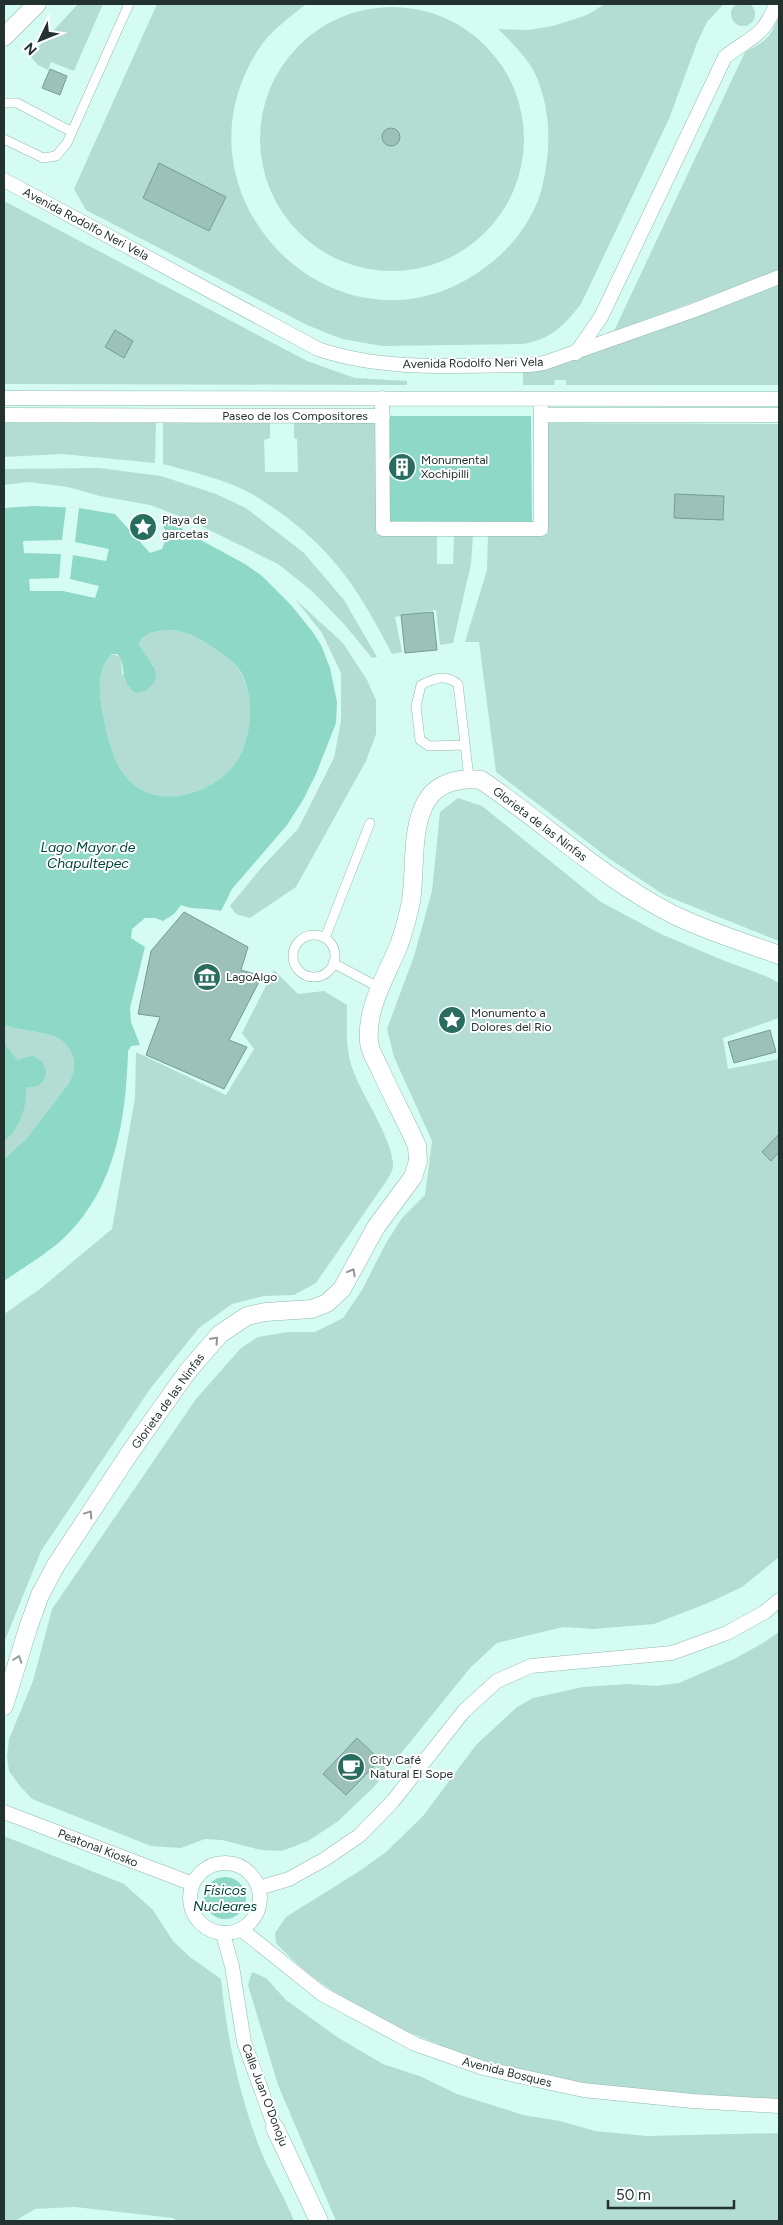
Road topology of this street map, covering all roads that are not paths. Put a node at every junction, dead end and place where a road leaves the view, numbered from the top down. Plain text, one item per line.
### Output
1 (37, 4) edge
2 (129, 4) edge
3 (776, 4) edge
4 (4, 37) edge
5 (4, 102) edge
6 (72, 132) junction
7 (4, 139) edge
8 (4, 180) edge
9 (779, 277) edge
10 (576, 353) junction
11 (4, 398) edge
12 (382, 398) junction
13 (541, 399) junction
14 (779, 399) edge
15 (4, 415) edge
16 (540, 415) junction
17 (779, 415) edge
18 (383, 416) junction
19 (464, 745) junction
20 (469, 778) junction
21 (370, 823) dead end
22 (325, 938) junction
23 (779, 955) edge
24 (333, 964) junction
25 (380, 988) junction
26 (779, 1600) edge
27 (4, 1706) edge
28 (4, 1812) edge
29 (193, 1884) junction
30 (259, 1888) junction
31 (242, 1930) junction
32 (222, 1934) junction
33 (779, 2106) edge
34 (275, 2128) joint
35 (319, 2221) edge

1 - 4 street
2 - 6 lane
3 - 10 street
5 - 6 lane
6 - 7 lane
8 - 10 street, Avenida Rodolfo Neri Vela
9 - 10 street, Avenida Rodolfo Neri Vela
11 - 12 street, Paseo de los Compositores
12 - 13 street, Paseo de los Compositores
12 - 18 street
13 - 14 street, Paseo de los Compositores
13 - 16 street
15 - 18 street, Paseo de los Compositores
16 - 17 street
16 - 18 street, Paseo de los Compositores
19 - 19 lane
19 - 20 lane
20 - 23 street, Glorieta de las Ninfas
20 - 25 street, Glorieta de las Ninfas
21 - 22 lane
22 - 24 lane
22 - 24 lane
24 - 25 lane
27 -> 25 street, Glorieta de las Ninfas
26 - 30 street
28 - 29 street, Peatonal Kiosko
29 - 30 street
29 - 32 street
30 - 31 street
31 - 32 street
31 - 33 street, Avenida Bosques
32 - 34 street, Calle Juan O'Donoju
34 - 35 street, Calle Juan O'Donoju

